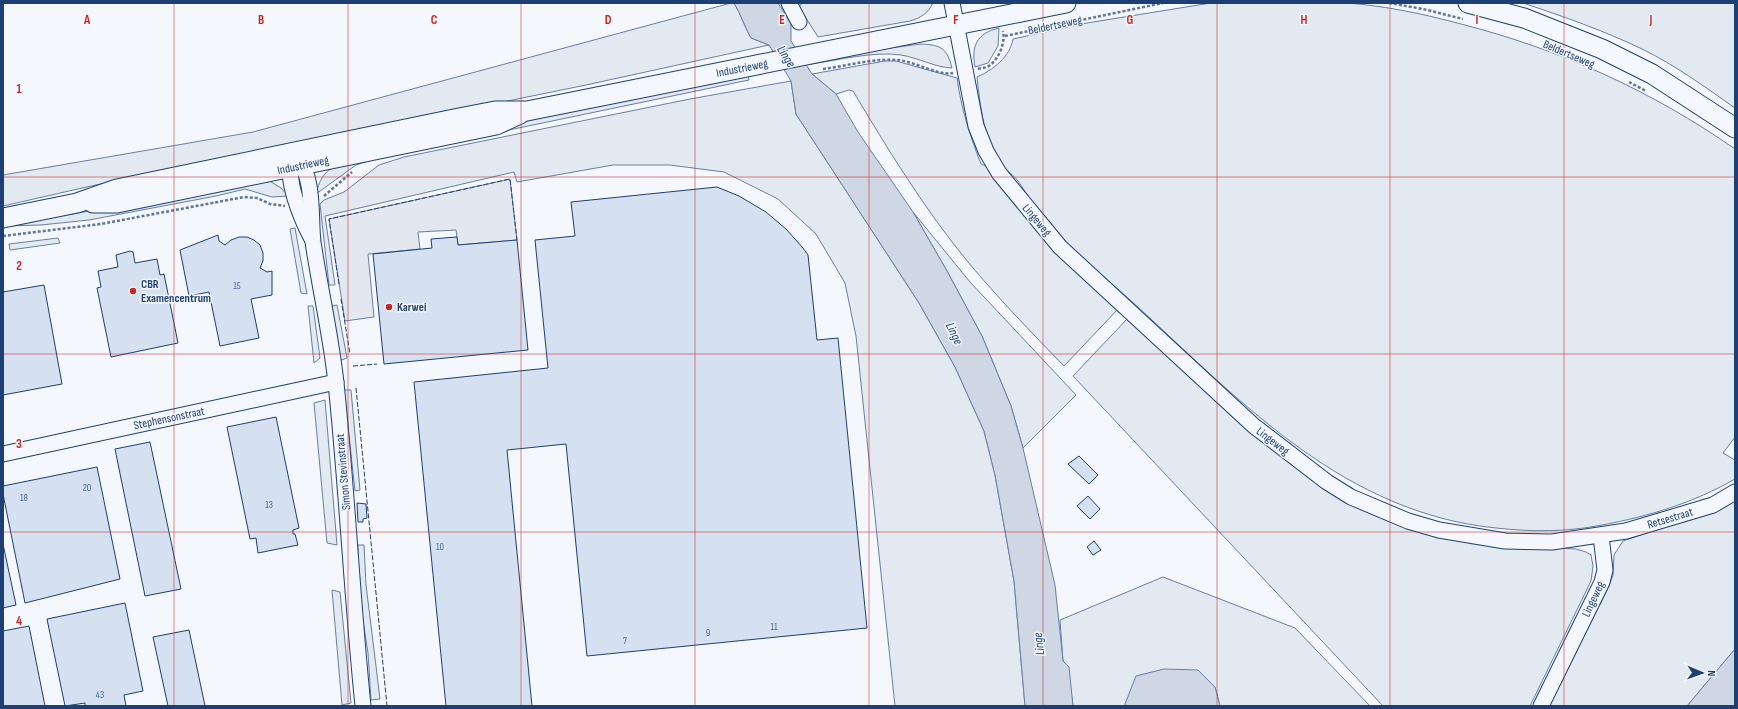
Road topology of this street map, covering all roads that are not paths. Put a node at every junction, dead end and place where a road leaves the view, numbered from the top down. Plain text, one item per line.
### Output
1 (789, 3) edge
2 (952, 3) edge
3 (1066, 3) edge
4 (1469, 12) edge
5 (799, 22) dead end
6 (956, 26) junction
7 (1735, 128) edge
8 (295, 162) junction
9 (3, 218) edge
10 (336, 382) junction
11 (3, 454) edge
12 (1735, 492) edge
13 (1601, 536) junction
14 (363, 706) edge
15 (1541, 706) edge

1 - 5 street
2 - 6 street, Lingeweg
3 - 6 main road, Beldertseweg
4 - 7 main road, Beldertseweg
6 - 8 main road, Industrieweg
6 - 13 street, Lingeweg
8 - 9 main road, Industrieweg
8 - 10 street, Simon Stevinstraat
10 - 11 street, Stephensonstraat
10 - 14 street, Simon Stevinstraat
12 - 13 street, Retsestraat
13 - 15 street, Lingeweg

